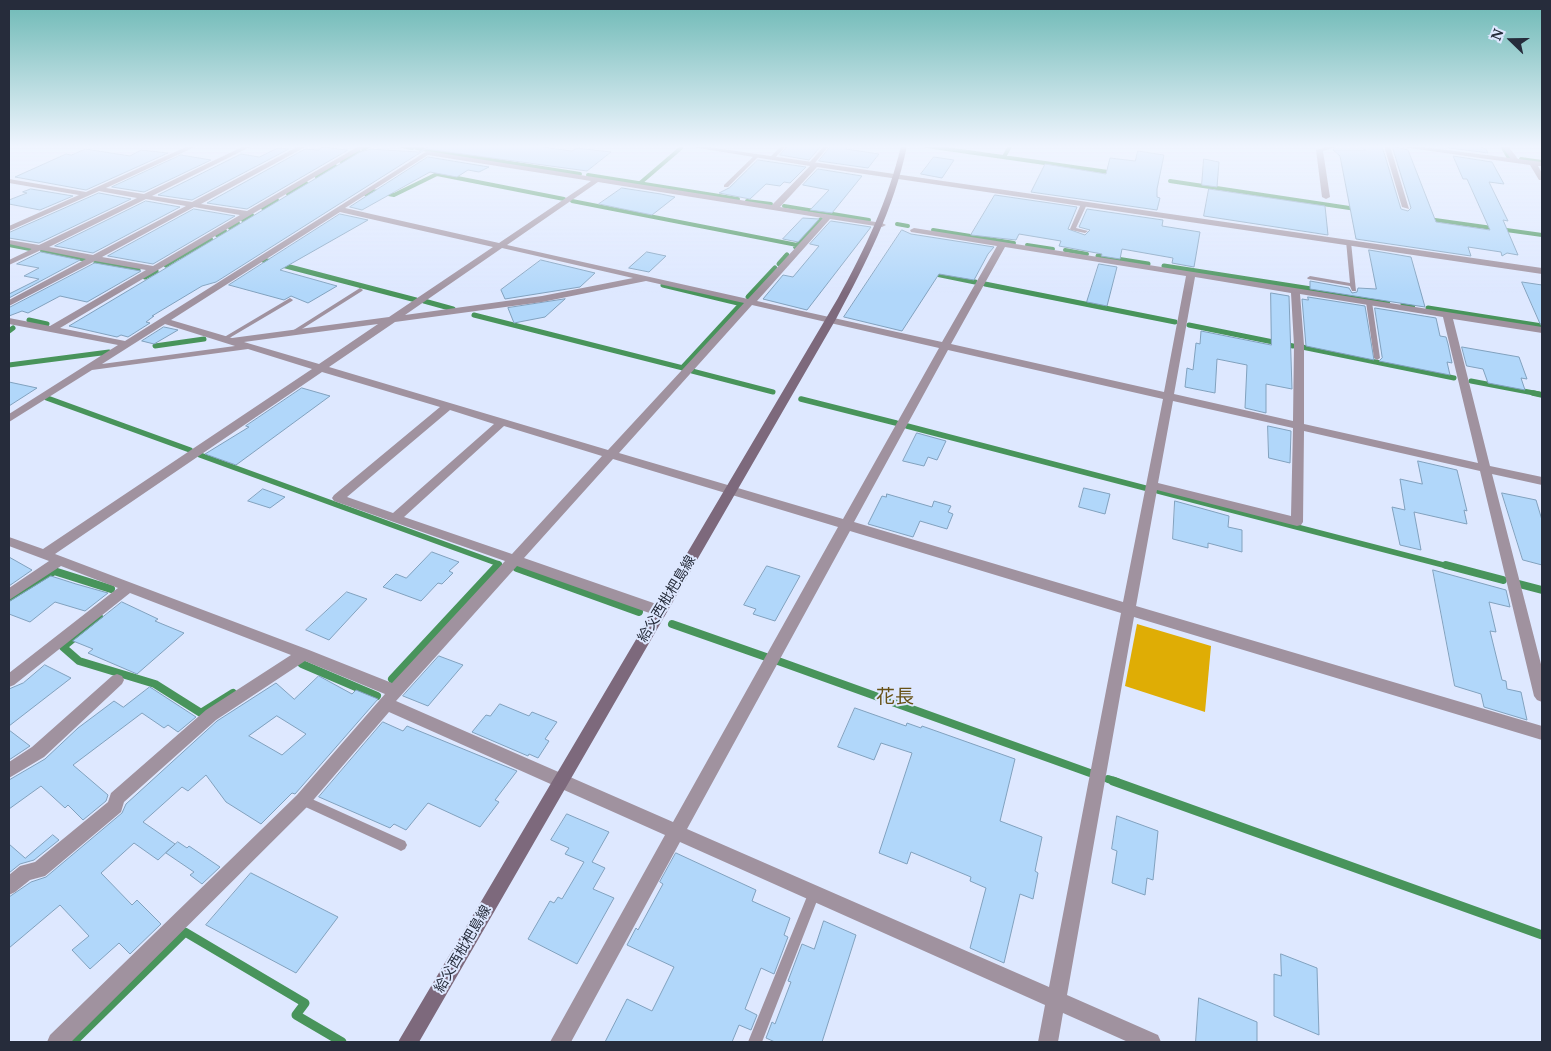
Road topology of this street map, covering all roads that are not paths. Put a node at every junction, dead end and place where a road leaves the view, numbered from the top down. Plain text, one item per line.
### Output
1 (86, 195) edge
2 (132, 195) edge
3 (149, 195) edge
4 (214, 195) edge
5 (280, 195) edge
6 (360, 195) edge
7 (576, 195) edge
8 (697, 195) edge
9 (786, 195) edge
10 (892, 195) edge
11 (1022, 195) edge
12 (1402, 195) edge
13 (145, 197) junction
14 (1084, 204) junction
15 (196, 205) junction
16 (775, 207) junction
17 (1406, 207) dead end
18 (338, 209) junction
19 (248, 214) junction
20 (829, 216) junction
21 (882, 224) junction
22 (9, 229) edge
23 (914, 230) dead end
24 (1085, 231) dead end
25 (9, 242) edge
26 (1348, 242) junction
27 (1002, 244) junction
28 (502, 246) junction
29 (41, 248) junction
30 (95, 258) junction
31 (9, 263) edge
32 (154, 269) junction
33 (1542, 271) edge
34 (1191, 274) junction
35 (650, 278) junction
36 (1310, 278) dead end
37 (360, 290) dead end
38 (1295, 290) junction
39 (290, 300) dead end
40 (751, 301) junction
41 (9, 302) edge
42 (1369, 302) junction
43 (1447, 315) junction
44 (831, 319) junction
45 (164, 320) junction
46 (392, 320) junction
47 (9, 321) edge
48 (53, 328) junction
49 (1542, 330) edge
50 (292, 333) junction
51 (227, 340) junction
52 (127, 344) junction
53 (946, 345) junction
54 (249, 347) junction
55 (1377, 358) dead end
56 (90, 368) junction
57 (320, 369) junction
58 (1168, 396) junction
59 (447, 407) junction
60 (9, 419) edge
61 (501, 423) junction
62 (1298, 426) junction
63 (609, 456) junction
64 (1486, 468) junction
65 (1542, 481) edge
66 (1152, 485) junction
67 (730, 492) junction
68 (395, 518) junction
69 (846, 526) junction
70 (9, 541) edge
71 (44, 555) junction
72 (514, 560) junction
73 (59, 561) junction
74 (128, 587) junction
75 (9, 595) edge
76 (1128, 610) junction
77 (660, 611) junction
78 (304, 654) junction
79 (117, 680) dead end
80 (9, 681) edge
81 (1542, 696) edge
82 (391, 698) junction
83 (1542, 733) edge
84 (9, 771) edge
85 (560, 781) junction
86 (303, 800) junction
87 (676, 832) junction
88 (401, 845) dead end
89 (9, 886) edge
90 (814, 893) junction
91 (1056, 1000) junction
92 (57, 1042) edge
93 (408, 1042) edge
94 (560, 1042) edge
95 (754, 1042) edge
96 (1048, 1042) edge
97 (1151, 1042) edge

1 - 22 street
2 - 13 street
3 - 13 street
4 - 15 street
5 - 19 street
6 - 18 street
7 - 28 street
8 - 16 street
9 - 16 street
10 - 21 main road, 給父西枇杷島線
11 - 14 street
12 - 17 street
13 - 15 street
13 - 29 street
14 - 24 lane
14 - 26 street
15 - 19 street
15 - 30 street
16 - 20 street
18 - 28 street
18 - 45 street
19 - 32 street
20 - 21 street
20 - 40 street
21 - 44 main road, 給父西枇杷島線
23 - 27 street
25 - 29 street
26 - 33 street
26 - 36 lane
27 - 34 street
27 - 53 street
28 - 35 street
28 - 46 street
29 - 30 street
29 - 31 street
30 - 32 street
30 - 41 street
32 - 48 street
34 - 38 street
34 - 58 street
35 - 40 street
35 - 46 street
37 - 50 lane
38 - 42 street
38 - 62 street
39 - 51 lane
40 - 44 street
40 - 63 street
42 - 43 street
42 - 55 lane
43 - 49 street
43 - 64 street
44 - 53 street
44 - 67 main road, 給父西枇杷島線
45 - 51 street
45 - 52 street
46 - 50 street
46 - 57 street
47 - 48 street
48 - 52 street
50 - 51 street
51 - 54 street
52 - 56 street
53 - 58 street
53 - 69 street
54 - 56 street
54 - 57 street
56 - 60 street
57 - 59 street
57 - 71 street
58 - 62 street
58 - 66 street
59 - 61 street
59 - 68 street
61 - 63 street
61 - 68 street
62 - 64 street
62 - 66 street
63 - 67 street
63 - 72 street
64 - 65 street
64 - 81 street
66 - 76 street
67 - 69 street
67 - 77 main road, 給父西枇杷島線
68 - 72 street
69 - 76 street
69 - 87 street
70 - 71 street
71 - 73 street
72 - 77 street
72 - 82 street
73 - 74 street
73 - 75 street
74 - 78 street
74 - 80 street
76 - 83 street
76 - 91 street
77 - 85 main road, 給父西枇杷島線
78 - 82 street
78 - 89 street
79 - 84 street
82 - 85 street
82 - 86 street
85 - 87 street
85 - 93 main road, 給父西枇杷島線
86 - 88 lane
86 - 92 street
87 - 90 street
87 - 94 street
90 - 91 street
90 - 95 lane
91 - 96 street
91 - 97 street

